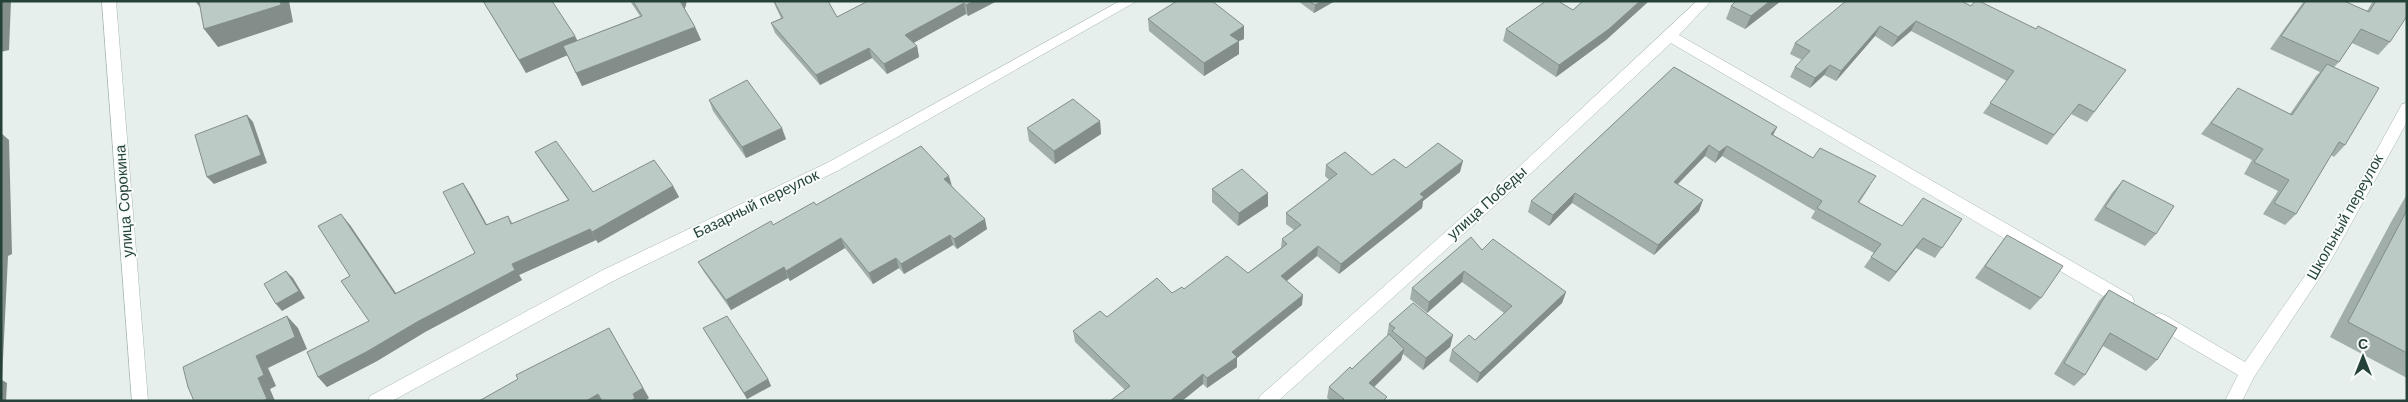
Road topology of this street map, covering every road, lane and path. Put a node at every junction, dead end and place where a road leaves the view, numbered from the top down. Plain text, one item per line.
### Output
1 (109, 1) edge
2 (1131, 1) edge
3 (1705, 1) edge
4 (1670, 36) junction
5 (2407, 108) edge
6 (2248, 372) junction
7 (140, 401) edge
8 (376, 401) edge
9 (1266, 401) edge
10 (2233, 401) edge

1 - 7 street, улица Сорокина
2 - 8 street, Базарный переулок
3 - 4 street, улица Победы
4 - 6 street
4 - 9 street, улица Победы
5 - 6 street, Школьный переулок
6 - 10 street, Школьный переулок

